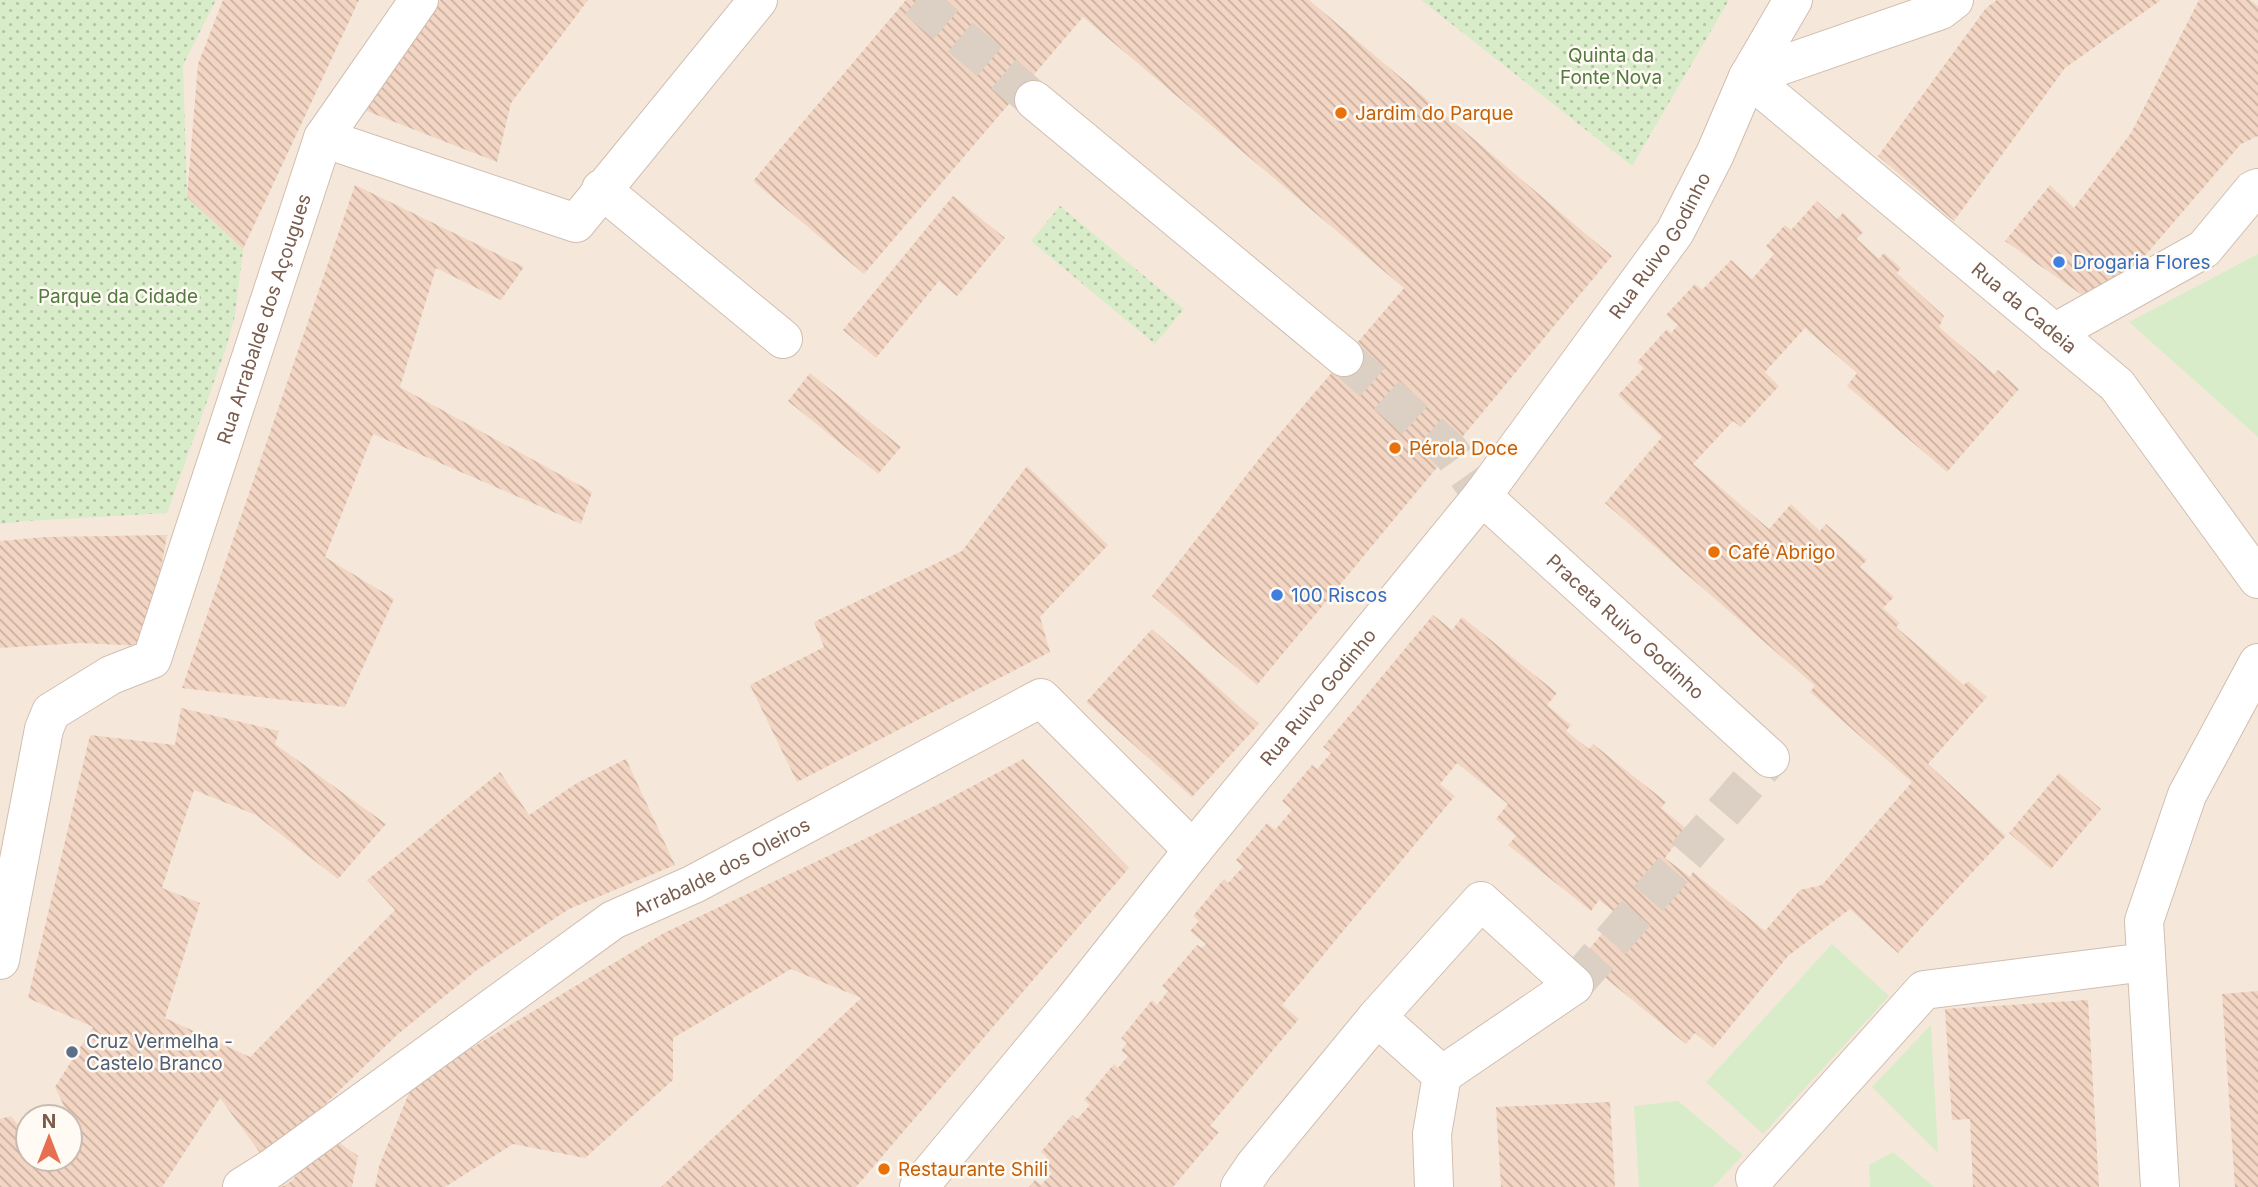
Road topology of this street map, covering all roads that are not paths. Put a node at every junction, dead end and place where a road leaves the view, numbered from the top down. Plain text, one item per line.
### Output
1 (419, 0) edge
2 (758, 0) edge
3 (1793, 0) edge
4 (1954, 0) edge
5 (1748, 77) junction
6 (1034, 100) tunnel mouth
7 (323, 138) junction
8 (2258, 188) edge
9 (601, 189) junction
10 (2054, 333) junction
11 (783, 339) dead end
12 (1344, 357) tunnel mouth
13 (1482, 496) junction
14 (2258, 579) edge
15 (2258, 663) edge
16 (1770, 758) dead end
17 (1193, 850) junction
18 (0, 960) edge
19 (2146, 962) junction
20 (1377, 1017) junction
21 (1442, 1075) junction
22 (1755, 1178) dead end
23 (242, 1187) edge
24 (919, 1187) edge
25 (1240, 1187) edge
26 (1434, 1187) edge
27 (2160, 1187) edge

1 - 7 street, Rua Arrabalde dos Açougues
2 - 9 street
3 - 5 street, Rua Ruivo Godinho
4 - 5 street
5 - 10 street, Rua da Cadeia
5 - 13 street, Rua Ruivo Godinho
6 - 12 street
7 - 9 street
7 - 18 street, Rua Arrabalde dos Açougues
8 - 10 street
9 - 11 street
10 - 14 street, Rua da Cadeia
13 - 16 street, Praceta Ruivo Godinho
13 - 17 street, Rua Ruivo Godinho
15 - 19 street
17 - 23 street, Arrabalde dos Oleiros
17 - 24 street, Rua Ruivo Godinho
19 - 22 street
19 - 27 street
20 - 21 street
20 - 21 street
20 - 25 street
21 - 26 street

